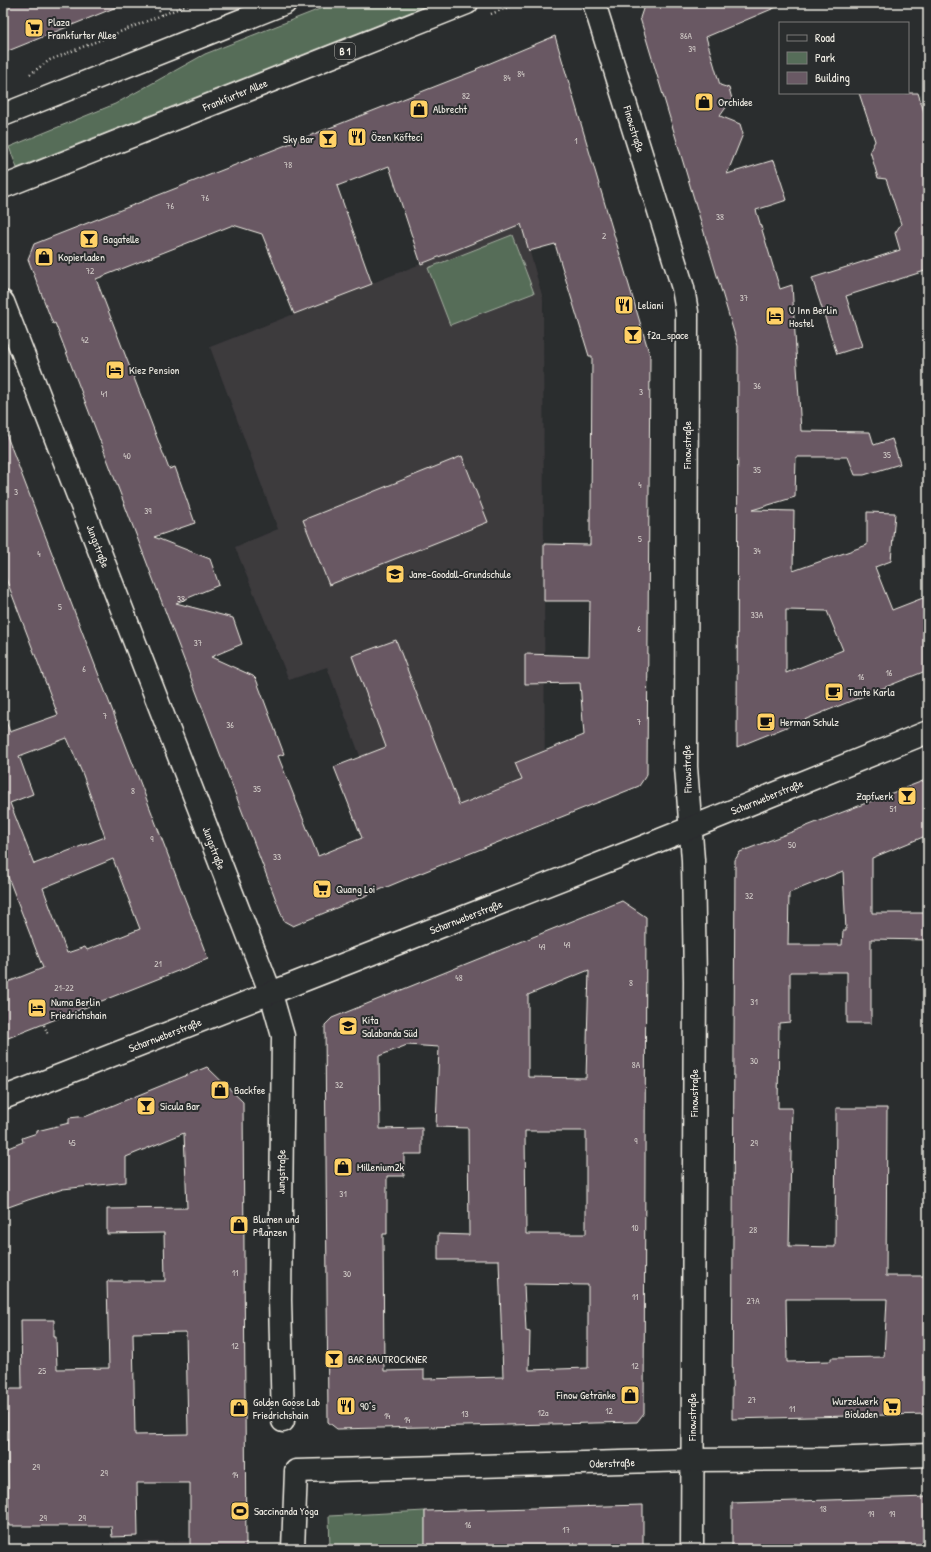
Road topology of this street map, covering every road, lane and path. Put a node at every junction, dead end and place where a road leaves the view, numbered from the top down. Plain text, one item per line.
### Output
1 (156, 3) edge
2 (192, 3) edge
3 (285, 3) edge
4 (467, 3) edge
5 (519, 3) edge
6 (594, 3) edge
7 (490, 14) dead end
8 (161, 15) junction
9 (28, 76) dead end
10 (3, 115) edge
11 (3, 187) edge
12 (3, 302) edge
13 (928, 732) edge
14 (690, 828) junction
15 (271, 994) junction
16 (44, 1024) dead end
17 (48, 1034) dead end
18 (3, 1098) edge
19 (282, 1421) dead end
20 (928, 1455) edge
21 (692, 1460) junction
22 (293, 1549) edge
23 (692, 1549) edge

1 - 8 path
2 - 8 path
3 - 10 street
4 - 11 street, Frankfurter Allee / B 1
5 - 7 path
6 - 14 street, Finowstraße
8 - 9 path
12 - 15 street, Jungstraße
13 - 14 street, Scharnweberstraße
14 - 15 street, Scharnweberstraße
14 - 21 street, Finowstraße
15 - 18 street, Scharnweberstraße
15 - 19 street, Jungstraße
16 - 17 path
20 - 21 street, Oderstraße
21 - 22 street, Oderstraße
21 - 23 street, Finowstraße

